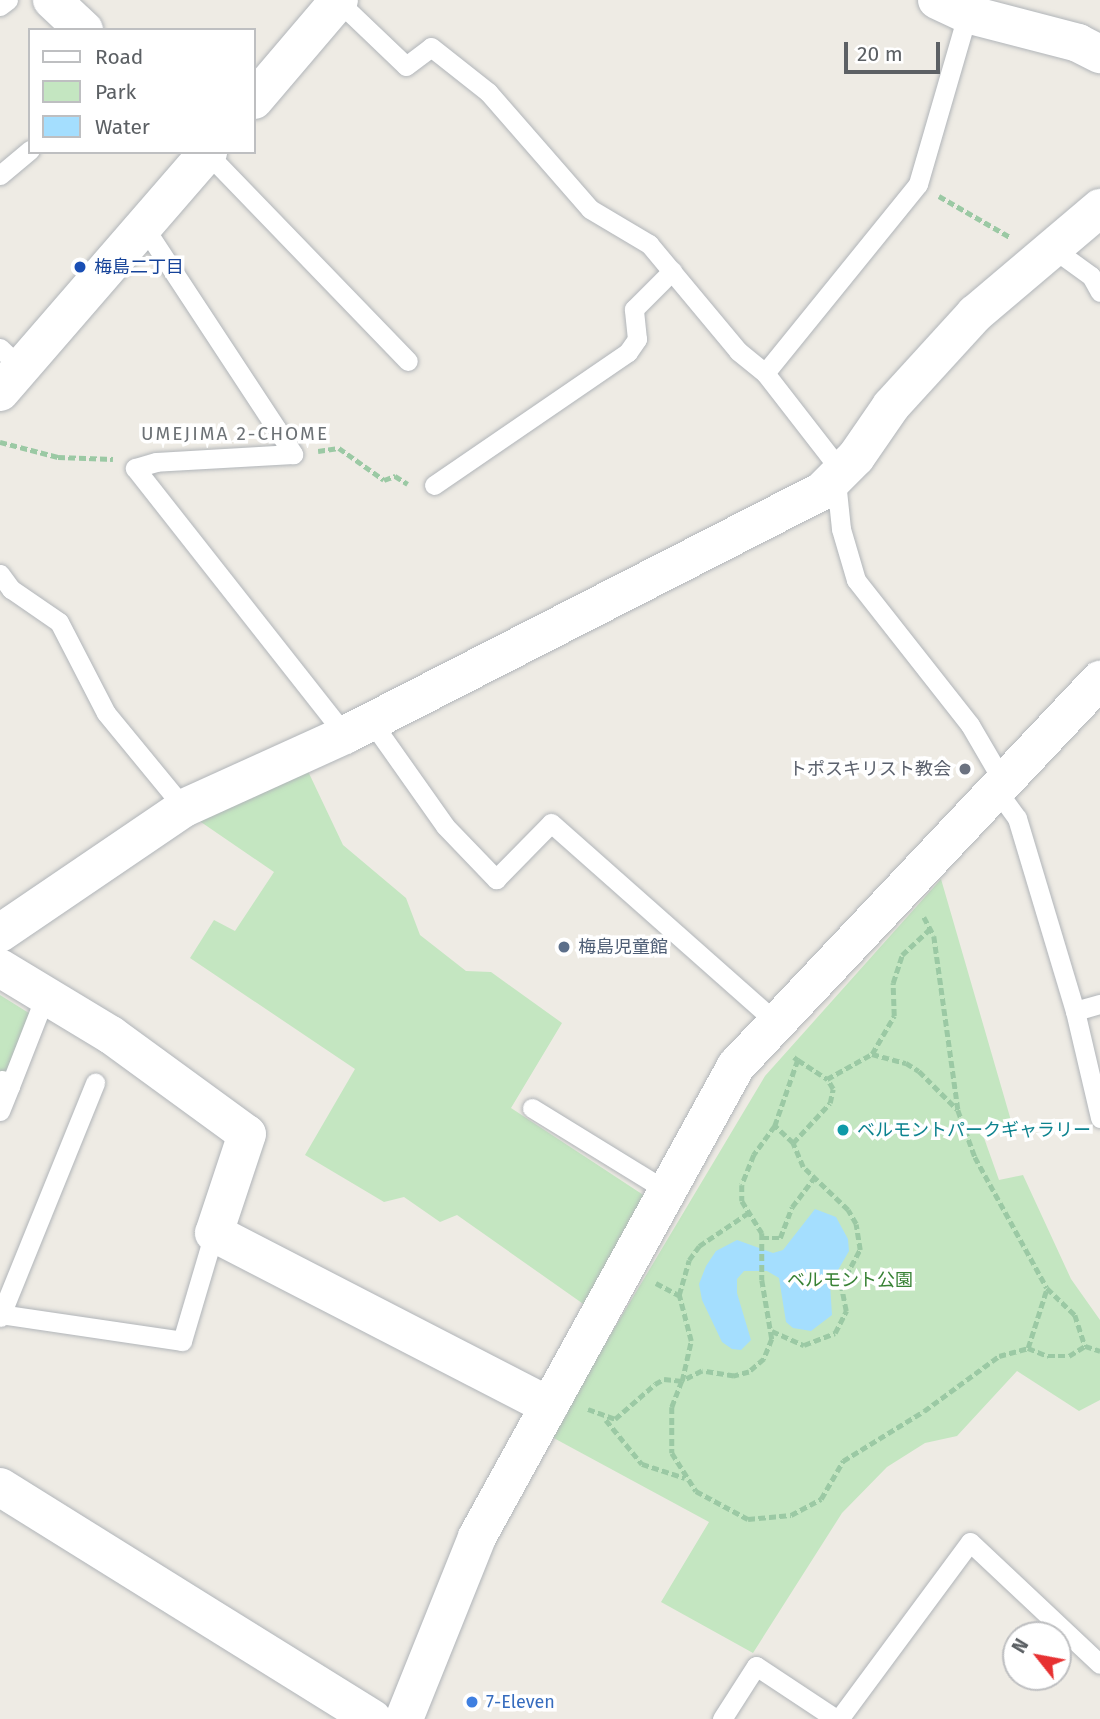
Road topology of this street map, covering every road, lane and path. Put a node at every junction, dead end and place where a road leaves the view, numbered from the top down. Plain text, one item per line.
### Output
1 (8, 0) edge
2 (52, 0) edge
3 (338, 0) edge
4 (958, 5) edge
5 (0, 6) edge
6 (82, 28) edge
7 (1100, 54) edge
8 (256, 98) edge
9 (28, 152) edge
10 (207, 154) edge
11 (209, 154) edge
12 (0, 175) edge
13 (918, 184) junction
14 (1100, 208) edge
15 (144, 227) junction
16 (1046, 251) junction
17 (672, 271) junction
18 (1100, 292) edge
19 (408, 361) dead end
20 (7, 370) edge
21 (765, 373) junction
22 (0, 442) edge
23 (293, 454) junction
24 (135, 468) junction
25 (836, 478) junction
26 (434, 485) joint
27 (0, 574) edge
28 (1094, 698) edge
29 (358, 728) junction
30 (998, 792) junction
31 (184, 808) junction
32 (916, 911) dead end
33 (931, 928) junction
34 (0, 933) edge
35 (0, 968) edge
36 (46, 994) junction
37 (1100, 1004) edge
38 (1075, 1011) junction
39 (783, 1038) junction
40 (872, 1055) junction
41 (798, 1060) junction
42 (827, 1079) junction
43 (5, 1083) edge
44 (95, 1083) dead end
45 (532, 1108) dead end
46 (958, 1110) junction
47 (0, 1111) edge
48 (1100, 1118) edge
49 (775, 1126) junction
50 (793, 1143) junction
51 (814, 1178) junction
52 (667, 1191) junction
53 (748, 1213) junction
54 (214, 1233) junction
55 (762, 1238) junction
56 (643, 1276) dead end
57 (1047, 1288) junction
58 (679, 1295) junction
59 (0, 1315) edge
60 (771, 1331) junction
61 (1085, 1346) junction
62 (1028, 1348) junction
63 (1100, 1351) edge
64 (682, 1381) junction
65 (567, 1407) junction
66 (606, 1420) junction
67 (685, 1478) junction
68 (0, 1487) edge
69 (1100, 1664) edge
70 (373, 1719) edge
71 (404, 1719) edge
72 (722, 1719) edge
73 (838, 1719) edge

1 - 5 lane
2 - 6 street
3 - 8 street
3 - 17 lane
4 - 7 street
4 - 13 lane
9 - 12 lane
10 - 15 street
11 - 19 lane
13 - 16 path
13 - 21 lane
14 - 16 street
15 - 20 street
15 - 23 lane
16 - 18 lane
16 - 25 street
17 - 21 lane
17 - 26 lane
21 - 25 lane
22 - 24 path
23 - 24 lane
23 - 26 path
24 - 29 lane
25 - 29 street
25 - 30 lane
27 - 31 lane
28 - 30 street
29 - 31 street
29 - 39 lane
30 - 38 lane
30 - 39 street
31 - 34 street
32 - 33 path
33 - 40 path
33 - 46 path
35 - 36 street
36 - 43 lane
36 - 54 street
37 - 38 lane
38 - 48 lane
39 - 41 path
39 - 52 street
40 - 42 path
40 - 46 path
41 - 42 path
41 - 49 path
42 - 50 path
43 - 47 lane
44 - 59 lane
45 - 52 lane
46 - 57 path
49 - 50 path
49 - 53 path
50 - 51 path
51 - 55 path
51 - 60 path
52 - 65 street
53 - 55 path
53 - 58 path
54 - 59 lane
54 - 65 street
55 - 60 path
56 - 58 path
57 - 61 path
57 - 62 path
58 - 64 path
60 - 64 path
61 - 62 path
61 - 63 path
62 - 67 path
64 - 66 path
64 - 67 path
65 - 66 path
65 - 71 street
66 - 67 path
68 - 70 street
69 - 73 lane
72 - 73 lane

